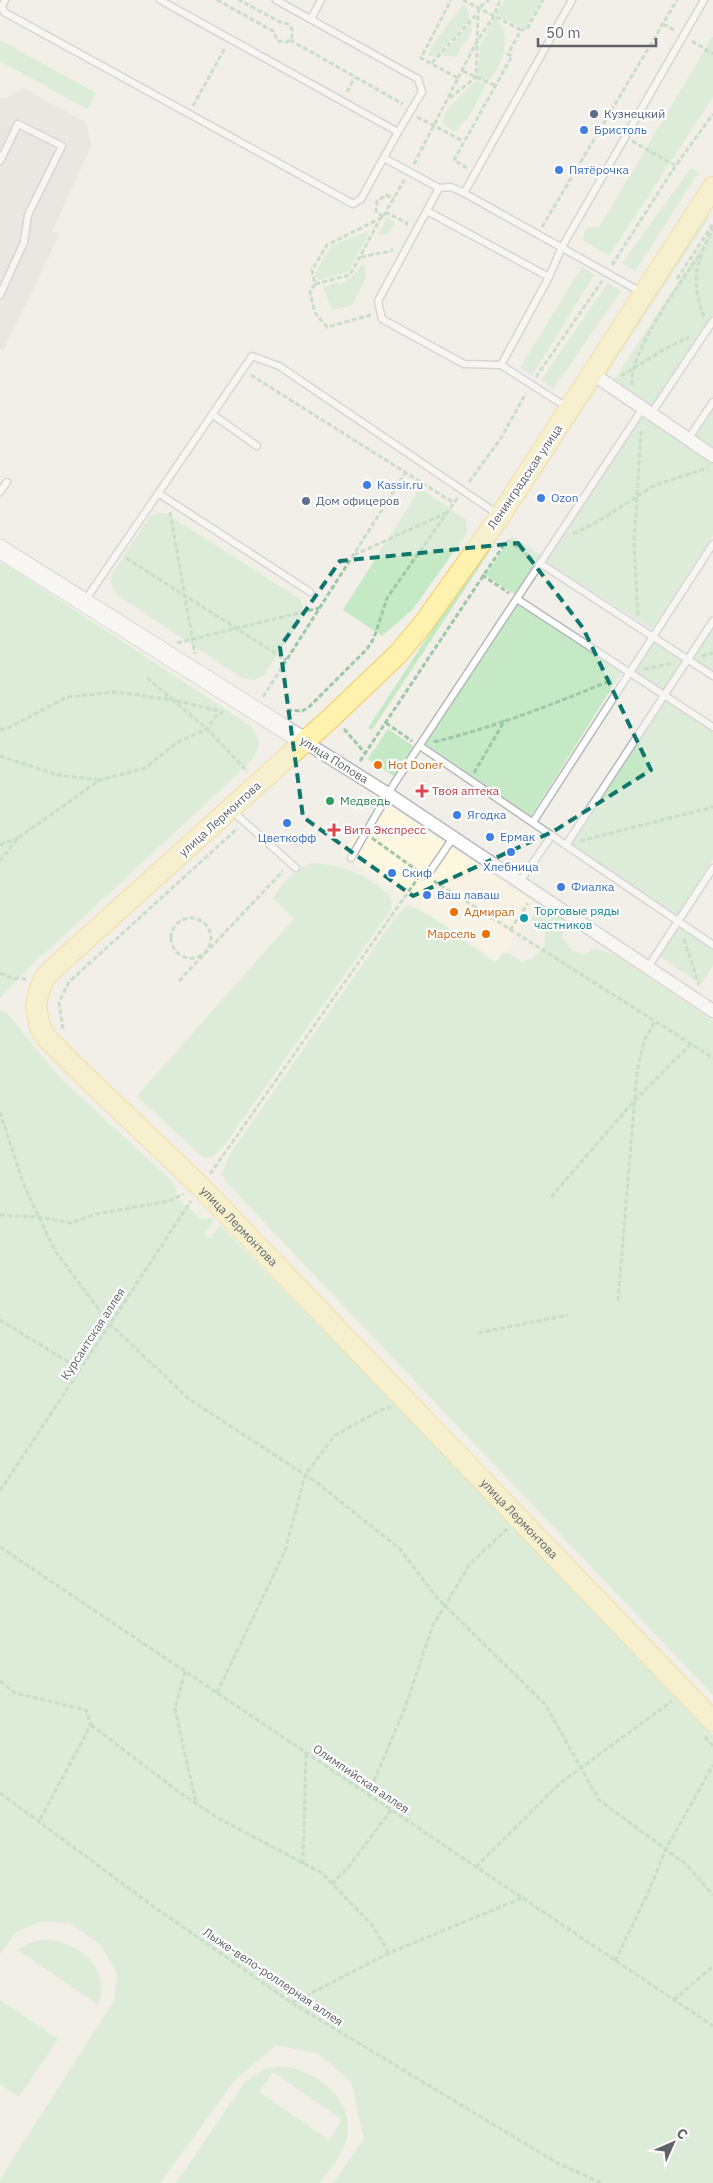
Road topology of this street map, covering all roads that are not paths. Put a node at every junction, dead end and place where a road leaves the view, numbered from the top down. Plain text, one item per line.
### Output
1 (5, 0) edge
2 (160, 0) edge
3 (276, 0) edge
4 (320, 0) edge
5 (572, 0) edge
6 (704, 0) edge
7 (4, 12) junction
8 (0, 19) edge
9 (311, 19) junction
10 (398, 132) junction
11 (384, 158) junction
12 (0, 161) edge
13 (439, 188) junction
14 (713, 188) edge
15 (464, 193) junction
16 (707, 209) edge
17 (427, 211) junction
18 (562, 247) junction
19 (549, 276) junction
20 (644, 293) junction
21 (0, 294) edge
22 (713, 322) edge
23 (711, 329) edge
24 (502, 366) junction
25 (600, 379) junction
26 (713, 402) edge
27 (570, 409) junction
28 (647, 411) junction
29 (212, 414) junction
30 (688, 439) junction
31 (257, 446) dead end
32 (713, 456) edge
33 (7, 482) dead end
34 (0, 492) edge
35 (158, 493) junction
36 (500, 516) junction
37 (713, 544) edge
38 (0, 549) edge
39 (540, 563) junction
40 (310, 592) dead end
41 (517, 598) junction
42 (84, 603) junction
43 (713, 621) edge
44 (653, 637) junction
45 (688, 660) junction
46 (630, 673) junction
47 (713, 676) edge
48 (665, 695) junction
49 (713, 727) edge
50 (305, 742) junction
51 (420, 746) junction
52 (388, 794) junction
53 (237, 816) junction
54 (533, 822) junction
55 (552, 835) junction
56 (452, 838) junction
57 (566, 845) junction
58 (351, 858) dead end
59 (294, 866) road end
60 (713, 868) edge
61 (426, 876) road end
62 (519, 883) junction
63 (678, 921) junction
64 (713, 945) edge
65 (648, 967) junction
66 (713, 1011) edge
67 (713, 1721) edge

1 - 7 lane
2 - 10 lane
3 - 9 lane
4 - 9 lane
5 - 15 lane
6 - 18 lane
7 - 8 lane
7 - 11 lane
9 - 10 lane
10 - 11 lane
11 - 13 lane
12 - 21 lane
13 - 15 lane
13 - 17 lane
14 - 16 main road, Ленинградская улица
15 - 18 lane
16 - 20 main road, Ленинградская улица
17 - 19 lane
17 - 24 lane
18 - 19 lane
18 - 20 lane
19 - 24 lane
20 - 25 main road, Ленинградская улица
22 - 23 lane
23 - 28 lane
24 - 27 lane
25 - 27 main road, Ленинградская улица
25 - 28 street
26 - 30 lane
27 - 36 main road, Ленинградская улица
28 - 30 street
28 - 39 lane
29 - 31 lane
29 - 35 lane
29 - 36 lane
30 - 32 street
33 - 34 lane
35 - 40 lane
35 - 42 lane
36 - 50 main road, Ленинградская улица
37 - 44 lane
38 - 42 street, улица Попова
39 - 41 lane
39 - 44 lane
41 - 46 lane
41 - 51 lane
42 - 50 street, улица Попова
43 - 45 lane
44 - 45 lane
44 - 46 lane
45 - 47 lane
45 - 48 lane
46 - 48 lane
46 - 54 lane
48 - 49 lane
48 - 57 lane
50 - 52 street, улица Попова
50 - 53 main road, улица Лермонтова
51 - 52 lane
51 - 54 lane
52 - 56 street, улица Попова
52 - 58 lane
53 - 59 lane
53 - 67 main road, улица Лермонтова
54 - 55 lane
55 - 57 lane
55 - 62 lane
56 - 61 lane
56 - 62 street, улица Попова
57 - 63 lane
60 - 63 lane
62 - 65 street, улица Попова
63 - 64 lane
63 - 65 lane
65 - 66 street, улица Попова

